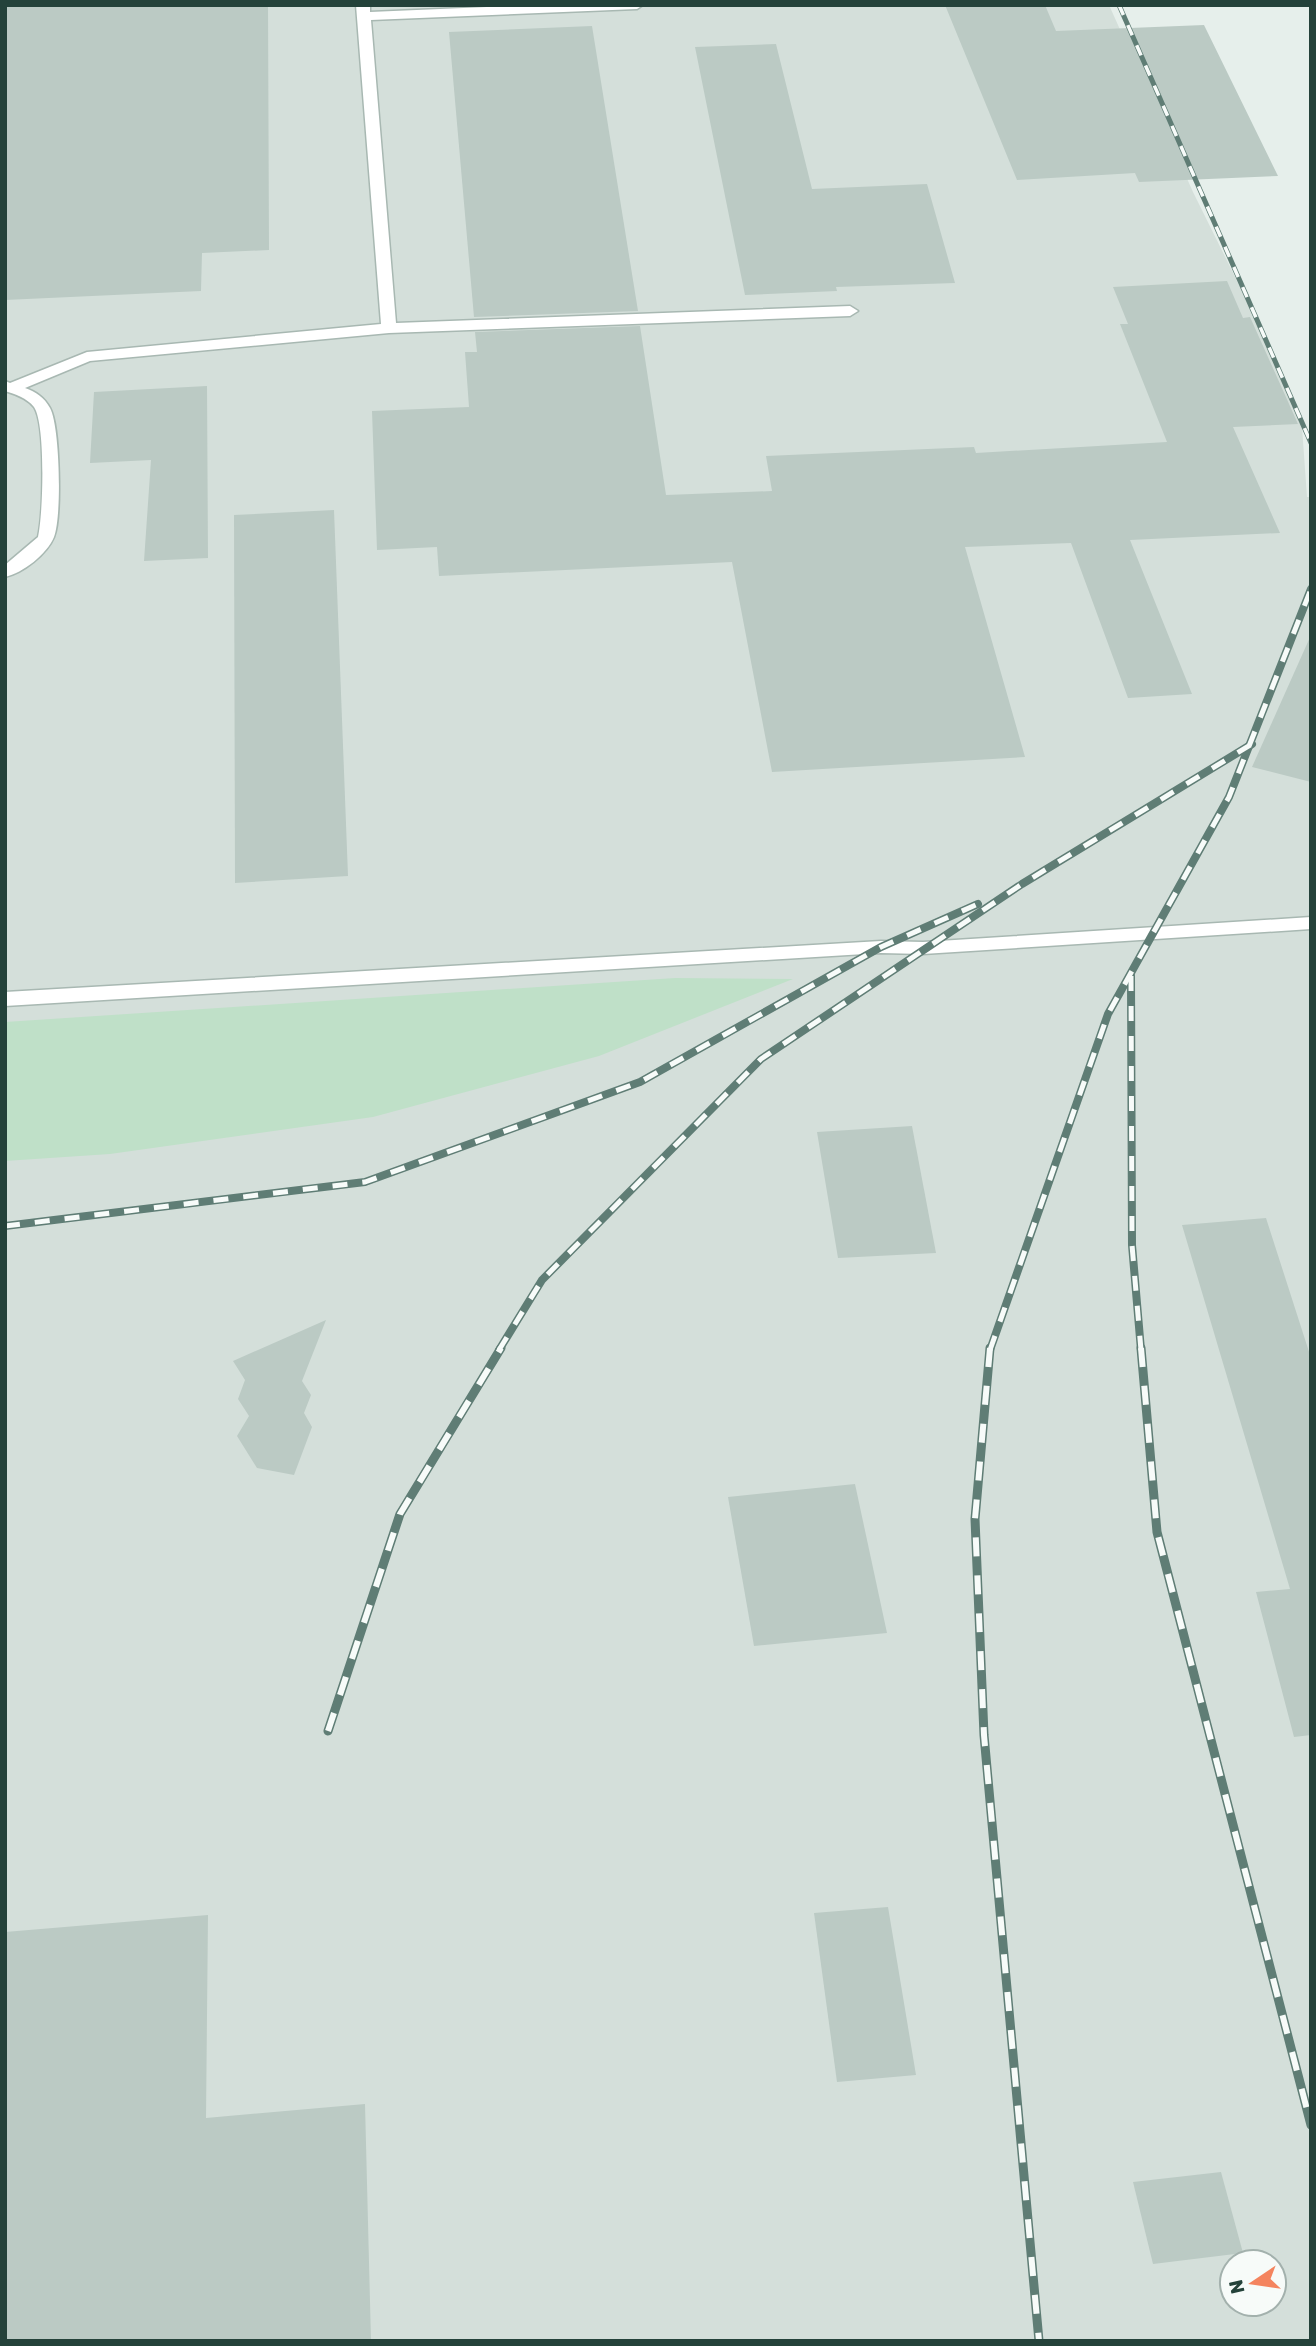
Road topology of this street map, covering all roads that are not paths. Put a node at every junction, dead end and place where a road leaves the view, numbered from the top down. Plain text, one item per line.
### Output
1 (637, 5) edge
2 (363, 11) edge
3 (850, 311) dead end
4 (389, 328) junction
5 (8, 387) edge
6 (5, 572) edge
7 (1311, 923) edge
8 (5, 999) edge

1 - 2 lane
2 - 4 lane
3 - 4 lane
4 - 5 lane
5 - 6 lane
7 - 8 lane

